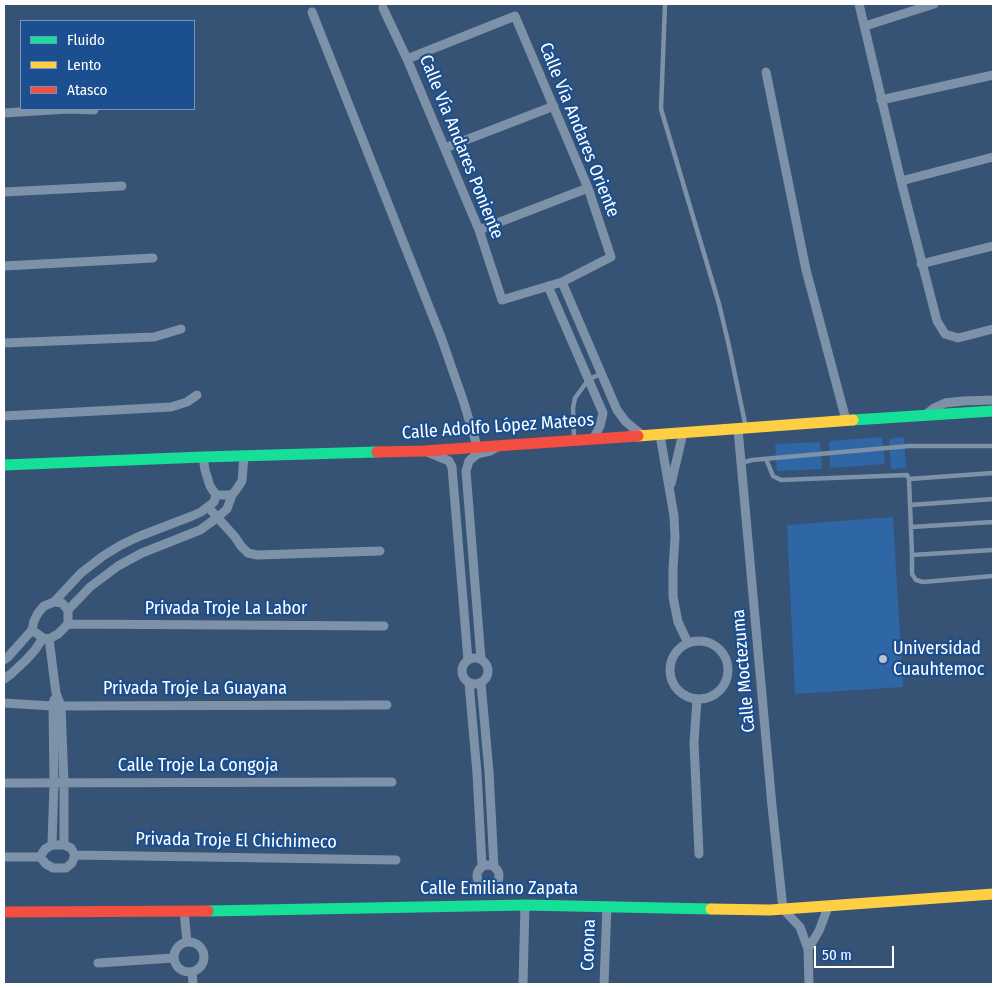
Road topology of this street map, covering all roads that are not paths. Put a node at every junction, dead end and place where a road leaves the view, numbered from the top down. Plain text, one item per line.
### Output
1 (665, 4) edge
2 (859, 4) edge
3 (934, 4) edge
4 (383, 8) dead end
5 (312, 12) dead end
6 (865, 26) junction
7 (407, 59) junction
8 (766, 72) dead end
9 (993, 75) edge
10 (881, 100) junction
11 (554, 106) junction
12 (53, 110) edge
13 (4, 113) edge
14 (445, 148) junction
15 (993, 157) edge
16 (900, 181) junction
17 (122, 186) dead end
18 (588, 188) junction
19 (4, 192) edge
20 (479, 230) junction
21 (993, 246) edge
22 (152, 258) dead end
23 (921, 264) junction
24 (4, 266) edge
25 (562, 282) junction
26 (548, 286) junction
27 (180, 329) dead end
28 (993, 329) edge
29 (4, 343) edge
30 (602, 373) junction
31 (589, 379) junction
32 (197, 395) dead end
33 (993, 400) edge
34 (993, 411) edge
35 (924, 415) junction
36 (4, 416) edge
37 (846, 420) junction
38 (742, 429) junction
39 (683, 434) junction
40 (642, 435) junction
41 (660, 435) junction
42 (594, 438) junction
43 (574, 439) junction
44 (500, 445) junction
45 (477, 446) junction
46 (993, 446) edge
47 (424, 451) junction
48 (244, 456) junction
49 (203, 457) junction
50 (766, 459) junction
51 (740, 462) junction
52 (4, 466) edge
53 (993, 473) edge
54 (909, 479) junction
55 (670, 489) junction
56 (216, 495) junction
57 (232, 495) junction
58 (993, 499) edge
59 (910, 505) junction
60 (208, 507) junction
61 (218, 517) junction
62 (993, 522) edge
63 (911, 527) junction
64 (993, 550) edge
65 (380, 552) dead end
66 (912, 555) junction
67 (474, 572) junction
68 (461, 573) junction
69 (993, 576) edge
70 (54, 602) junction
71 (68, 610) junction
72 (68, 624) junction
73 (384, 626) dead end
74 (32, 630) junction
75 (46, 639) junction
76 (688, 643) junction
77 (481, 659) junction
78 (4, 660) edge
79 (468, 660) junction
80 (4, 679) edge
81 (469, 683) junction
82 (481, 683) junction
83 (697, 700) junction
84 (4, 703) edge
85 (387, 705) dead end
86 (57, 706) junction
87 (489, 772) junction
88 (478, 773) junction
89 (64, 782) junction
90 (392, 782) dead end
91 (4, 783) edge
92 (54, 783) junction
93 (52, 845) junction
94 (64, 846) junction
95 (699, 854) dead end
96 (75, 855) junction
97 (40, 856) junction
98 (4, 857) edge
99 (396, 860) dead end
100 (482, 866) junction
101 (494, 867) junction
102 (993, 894) edge
103 (525, 905) junction
104 (607, 906) junction
105 (828, 907) junction
106 (783, 909) junction
107 (184, 911) junction
108 (4, 912) edge
109 (187, 942) junction
110 (808, 949) junction
111 (173, 958) junction
112 (98, 963) dead end
113 (192, 972) junction
114 (193, 984) edge
115 (523, 984) edge
116 (604, 984) edge
117 (809, 984) edge

1 - 38 lane
2 - 6 street
3 - 6 street
4 - 7 street, Calle Vía Andares Poniente
5 - 45 street
6 - 10 street
7 - 11 street, Calle Vía Andares Oriente
7 - 14 street, Calle Vía Andares Poniente
8 - 37 street
9 - 10 street
10 - 16 street
11 - 14 street
11 - 18 street, Calle Vía Andares Oriente
12 - 13 street
14 - 20 street, Calle Vía Andares Poniente
15 - 16 street
16 - 23 street
17 - 19 street
18 - 20 street
18 - 25 street, Calle Vía Andares Oriente
20 - 26 street, Calle Vía Andares Poniente
21 - 23 street
22 - 24 street
23 - 28 street
25 - 26 street
25 - 30 street
26 - 31 street
27 - 29 street
30 - 31 lane
30 - 40 street
31 - 42 street
31 - 43 lane
32 - 36 street
33 - 35 street
34 - 35 street, Calle Adolfo López Mateos
35 - 37 street, Calle Adolfo López Mateos
37 - 38 street, Calle Adolfo López Mateos
38 - 39 street, Calle Adolfo López Mateos
38 - 51 street, Calle Moctezuma
39 - 41 street, Calle Adolfo López Mateos
39 - 55 street
40 - 41 street, Calle Adolfo López Mateos
40 - 42 street, Calle Adolfo López Mateos
41 - 55 street
42 - 43 street, Calle Adolfo López Mateos
43 - 44 street, Calle Adolfo López Mateos
44 - 45 street, Calle Adolfo López Mateos
44 - 67 street
45 - 47 street, Calle Adolfo López Mateos
46 - 50 lane
47 - 48 street, Calle Adolfo López Mateos
47 - 68 street
48 - 49 street, Calle Adolfo López Mateos
48 - 57 street
49 - 52 street, Calle Adolfo López Mateos
49 - 56 street
50 - 51 lane
50 - 54 lane
51 - 106 street, Calle Moctezuma
53 - 54 lane
54 - 59 lane
55 - 76 street
56 - 57 street
56 - 60 street
57 - 61 street
58 - 59 lane
59 - 63 lane
60 - 61 street
60 - 70 street
61 - 65 street
61 - 71 street
62 - 63 lane
63 - 66 lane
64 - 66 lane
66 - 69 lane
67 - 68 street
67 - 77 street
68 - 79 street
70 - 71 street
70 - 74 street
71 - 72 street
72 - 73 street, Privada Troje La Labor
72 - 75 street
74 - 75 street
74 - 78 street
75 - 80 street
75 - 86 street
76 - 83 street
76 - 83 street
77 - 79 street
77 - 82 street
79 - 81 street
81 - 82 street
81 - 88 street
82 - 87 street
83 - 95 street
84 - 86 street, Privada Troje La Guayana
85 - 86 street, Privada Troje La Guayana
86 - 89 street
86 - 92 street
87 - 88 street
87 - 101 street
88 - 100 street
89 - 90 street, Calle Troje La Congoja
89 - 92 street, Calle Troje La Congoja
89 - 94 street
91 - 92 street, Calle Troje La Congoja
92 - 93 street
93 - 94 street
93 - 97 street
94 - 96 street
96 - 97 street
96 - 99 street, Privada Troje El Chichimeco
97 - 98 street
100 - 101 street
100 - 101 street
102 - 105 street, Calle Emiliano Zapata
103 - 104 street, Calle Emiliano Zapata
103 - 107 street, Calle Emiliano Zapata
103 - 115 street
104 - 106 street, Calle Emiliano Zapata
104 - 116 street, Corona
105 - 106 street, Calle Emiliano Zapata
105 - 110 street
106 - 110 street
107 - 108 street, Calle Emiliano Zapata
107 - 109 street
109 - 111 street
109 - 113 street
110 - 117 street
111 - 112 street
111 - 113 street
113 - 114 street

